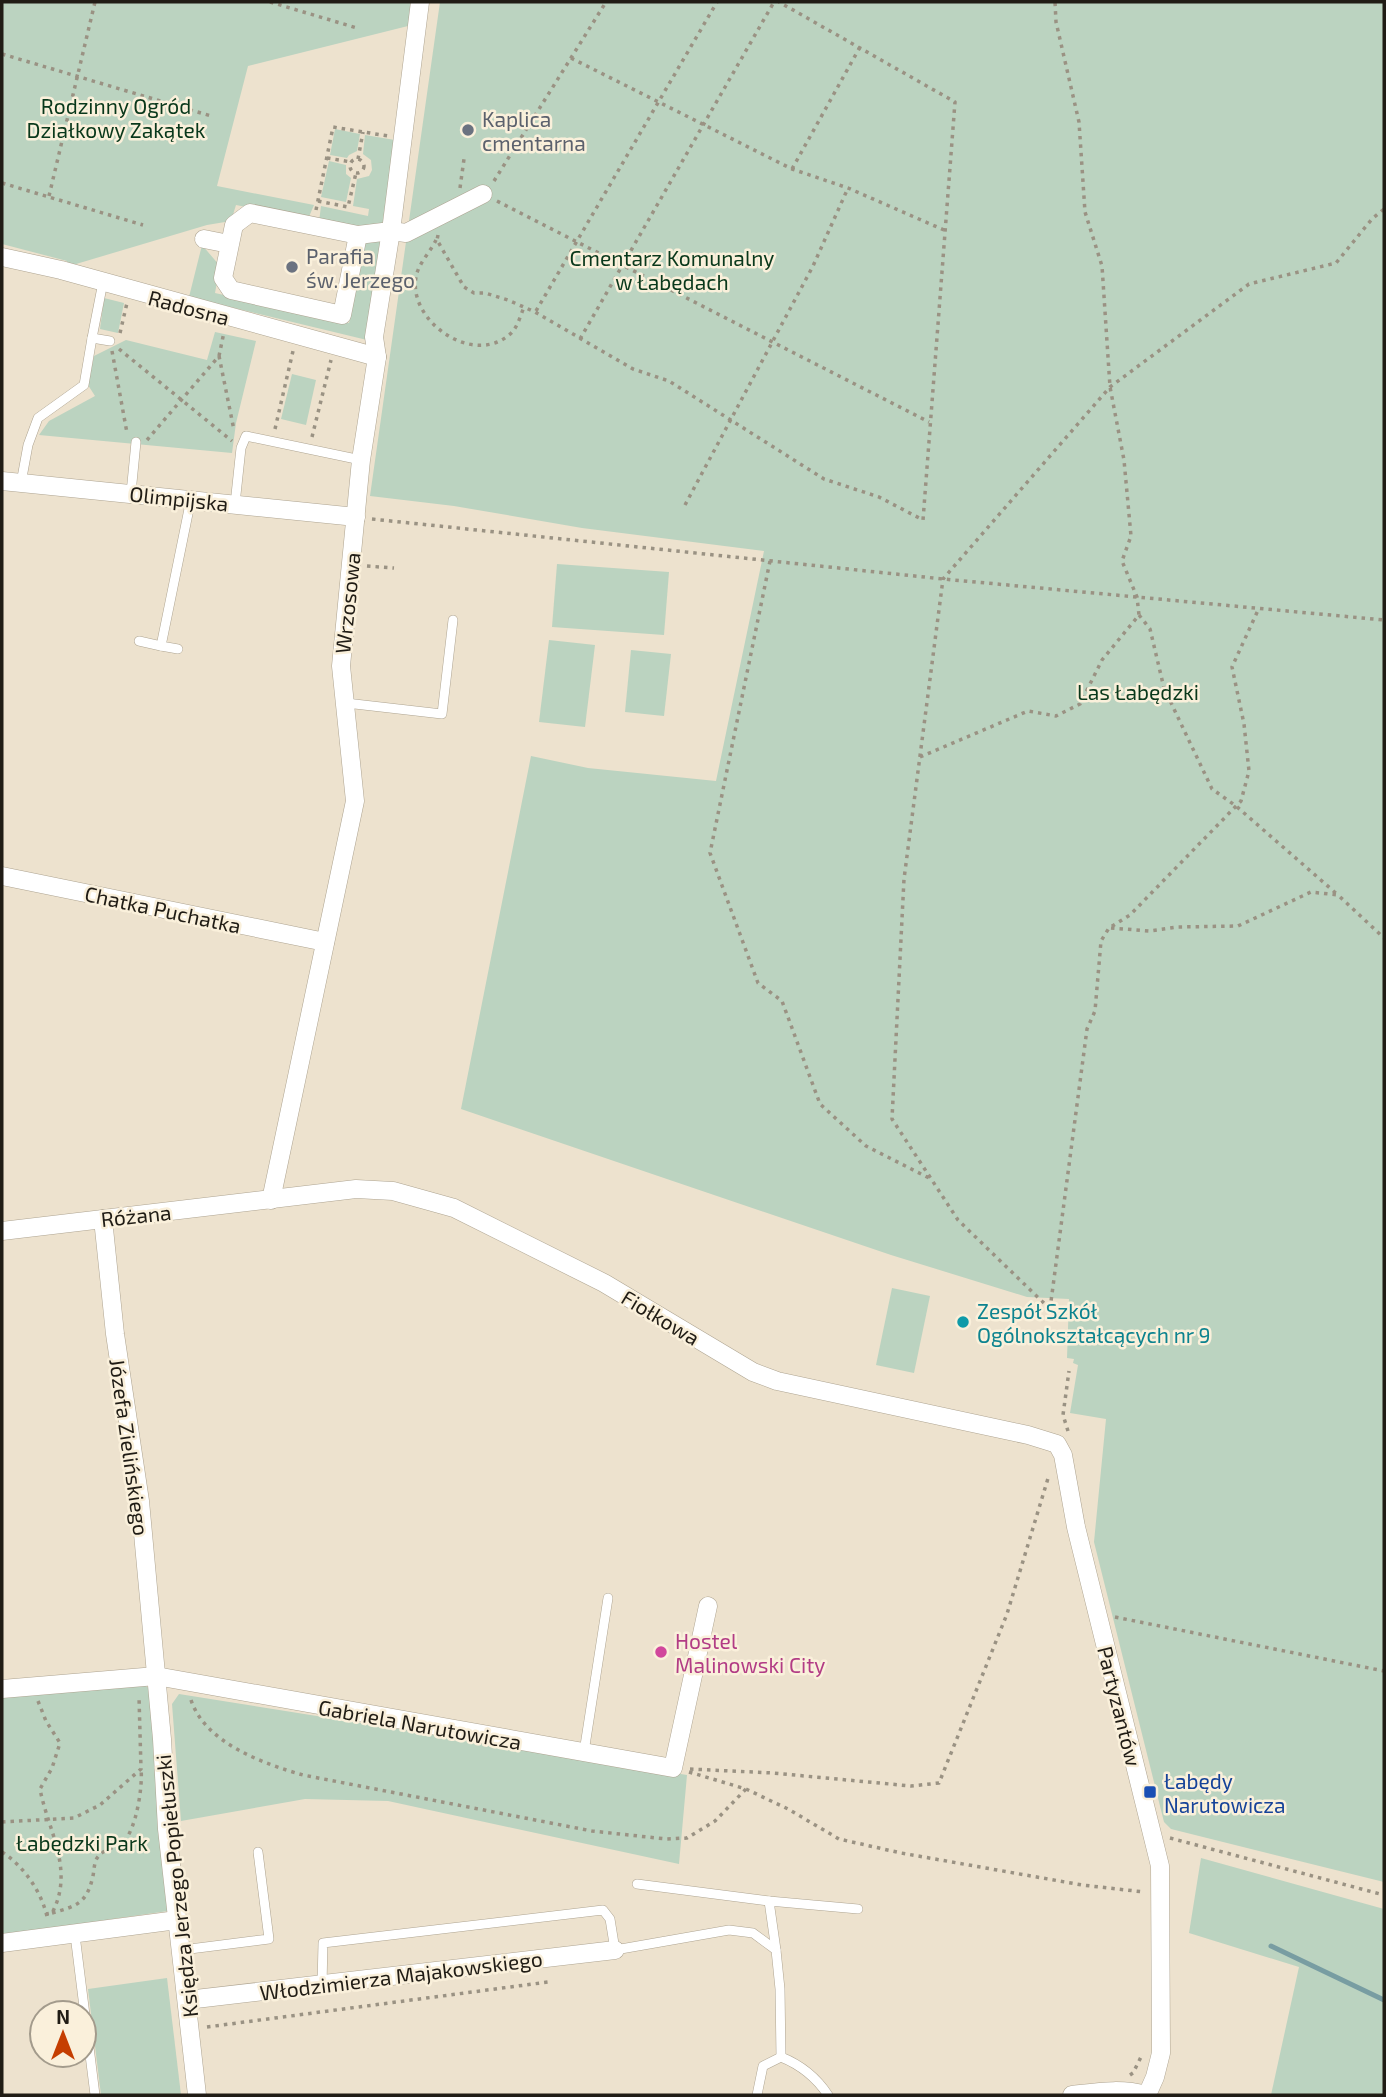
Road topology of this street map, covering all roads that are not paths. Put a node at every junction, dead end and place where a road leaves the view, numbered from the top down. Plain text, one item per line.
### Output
1 (421, 2) edge
2 (483, 194) road end
3 (398, 232) junction
4 (358, 235) junction
5 (204, 239) dead end
6 (229, 244) junction
7 (2, 257) edge
8 (103, 282) junction
9 (92, 338) junction
10 (110, 341) road end
11 (376, 357) junction
12 (136, 442) road end
13 (361, 460) junction
14 (2, 481) edge
15 (21, 483) junction
16 (131, 493) junction
17 (191, 499) junction
18 (235, 504) junction
19 (356, 517) junction
20 (453, 620) dead end
21 (139, 641) dead end
22 (161, 646) junction
23 (178, 649) dead end
24 (346, 703) junction
25 (2, 876) edge
26 (325, 942) junction
27 (271, 1200) junction
28 (103, 1219) junction
29 (2, 1231) edge
30 (1057, 1444) joint
31 (608, 1598) dead end
32 (708, 1606) dead end
33 (147, 1676) junction
34 (2, 1689) edge
35 (584, 1752) junction
36 (258, 1852) dead end
37 (637, 1884) dead end
38 (769, 1901) junction
39 (858, 1909) dead end
40 (177, 1920) junction
41 (75, 1935) junction
42 (2, 1943) edge
43 (181, 1950) junction
44 (615, 1950) junction
45 (776, 1950) junction
46 (322, 1985) junction
47 (187, 2000) junction
48 (781, 2057) junction
49 (95, 2095) edge
50 (197, 2095) edge
51 (757, 2095) edge
52 (828, 2095) edge
53 (1072, 2095) edge
54 (1146, 2095) edge

1 - 3 street, Wrzosowa
2 - 3 street
3 - 4 street
3 - 11 street, Wrzosowa
4 - 6 street
4 - 6 street
5 - 6 street
7 - 8 street, Radosna
8 - 9 lane
8 - 11 street, Radosna
9 - 10 lane
9 - 15 lane
11 - 13 street, Wrzosowa
12 - 16 lane
13 - 18 lane
13 - 19 street, Wrzosowa
14 - 15 street, Olimpijska
15 - 16 street, Olimpijska
16 - 17 street, Olimpijska
17 - 18 street, Olimpijska
17 - 22 lane
18 - 19 street, Olimpijska
19 - 24 street, Wrzosowa
20 - 24 lane
21 - 22 lane
22 - 23 lane
24 - 26 street, Wrzosowa
25 - 26 street, Chatka Puchatka
26 - 27 street, Wrzosowa
27 - 28 street, Różana
27 - 30 street, Fiołkowa
28 - 29 street, Różana
28 - 33 street, Józefa Zielińskiego
30 - 54 street, Partyzantów
31 - 35 lane
32 - 35 street, Gabriela Narutowicza
33 - 34 street, Gabriela Narutowicza
33 - 35 street, Gabriela Narutowicza
33 - 40 street, Księdza Jerzego Popiełuszki
36 - 43 lane
37 - 38 lane
38 - 39 lane
38 - 45 lane
40 - 41 street
40 - 43 street, Księdza Jerzego Popiełuszki
41 - 42 street
41 - 49 lane
43 - 47 street, Księdza Jerzego Popiełuszki
44 - 45 lane
44 - 46 street, Włodzimierza Majakowskiego
44 - 46 lane
45 - 48 lane
46 - 47 street, Włodzimierza Majakowskiego
47 - 50 street, Księdza Jerzego Popiełuszki
48 - 51 lane
48 - 52 lane
53 - 54 street

